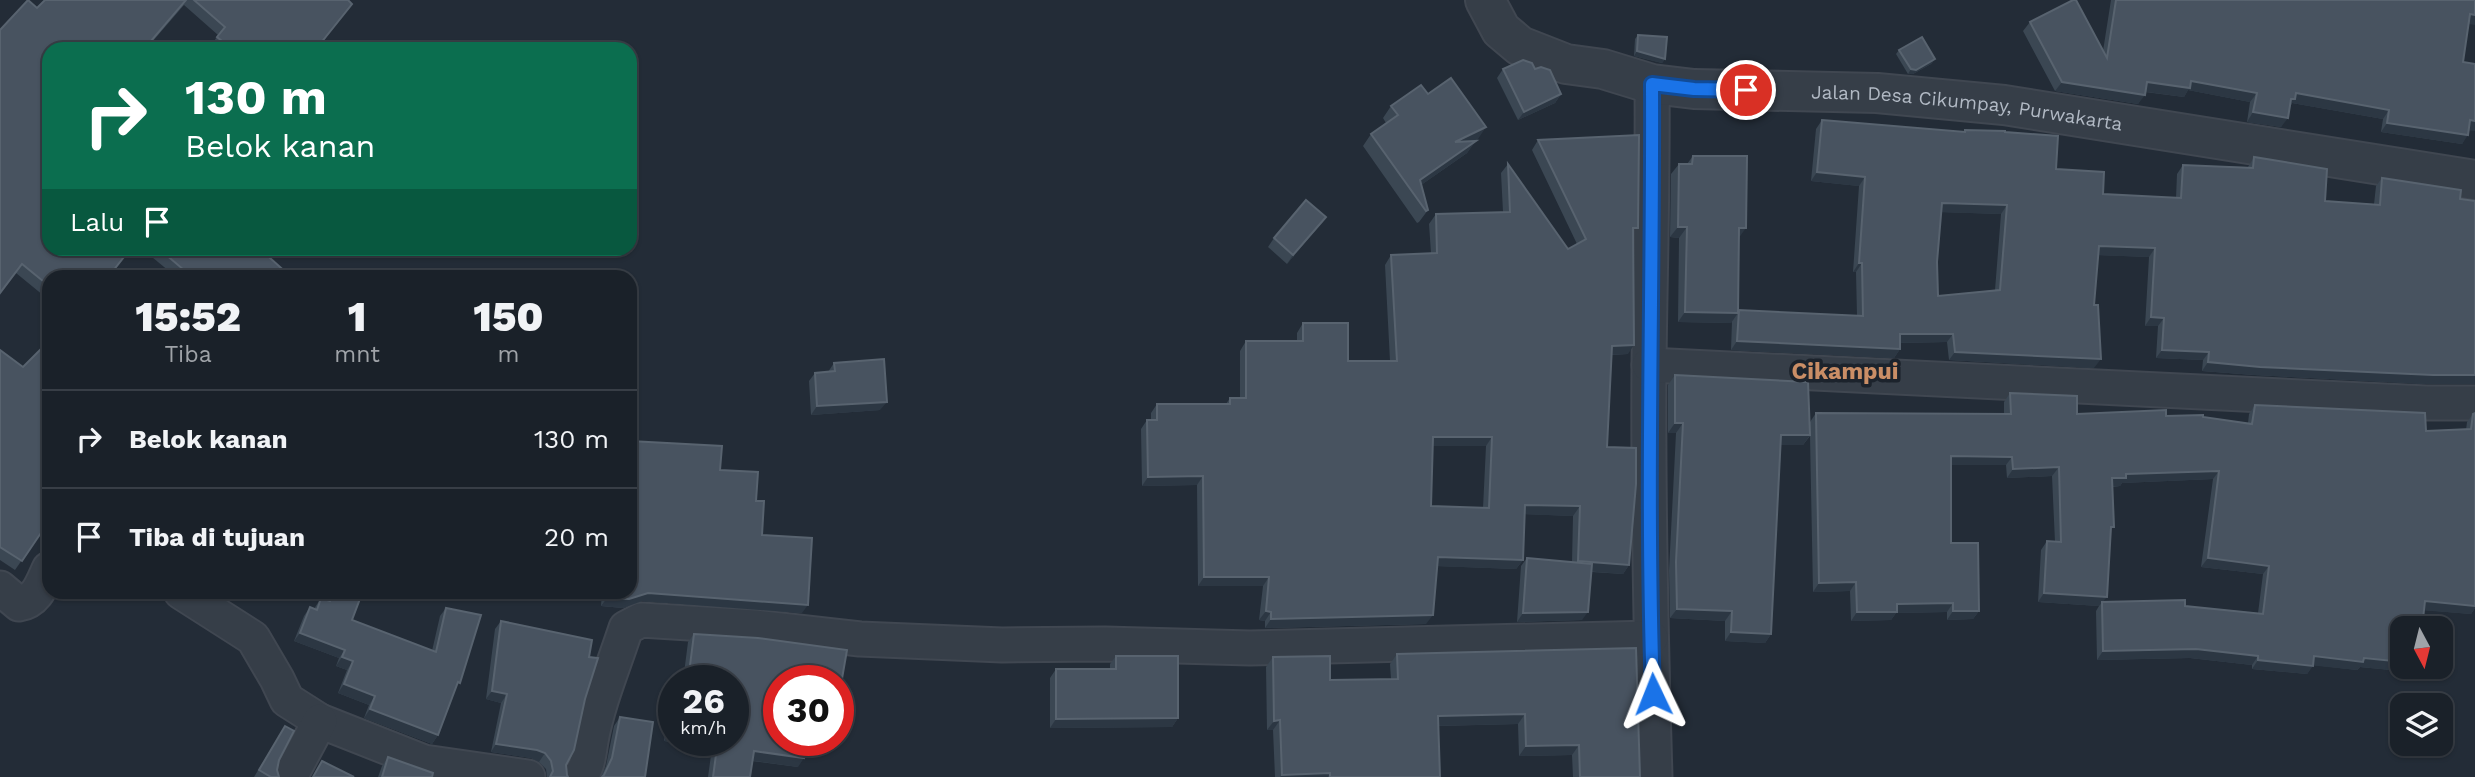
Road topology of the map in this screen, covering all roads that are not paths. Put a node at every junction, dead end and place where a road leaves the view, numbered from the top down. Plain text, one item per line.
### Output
1 (1485, 0) edge
2 (1652, 84) junction
3 (2475, 180) edge
4 (1649, 365) junction
5 (2475, 403) edge
6 (42, 584) edge
7 (0, 589) edge
8 (192, 599) edge
9 (1651, 638) junction
10 (320, 721) junction
11 (290, 777) edge
12 (528, 777) edge
13 (579, 777) edge
14 (1655, 777) edge

1 - 2 street, Jalan Desa Cikumpay, Purwakarta
2 - 3 street, Jalan Desa Cikumpay, Purwakarta
2 - 4 street
4 - 5 street
4 - 9 street
6 - 7 street
8 - 10 street
9 - 13 street
9 - 14 street
10 - 11 street
10 - 12 street

